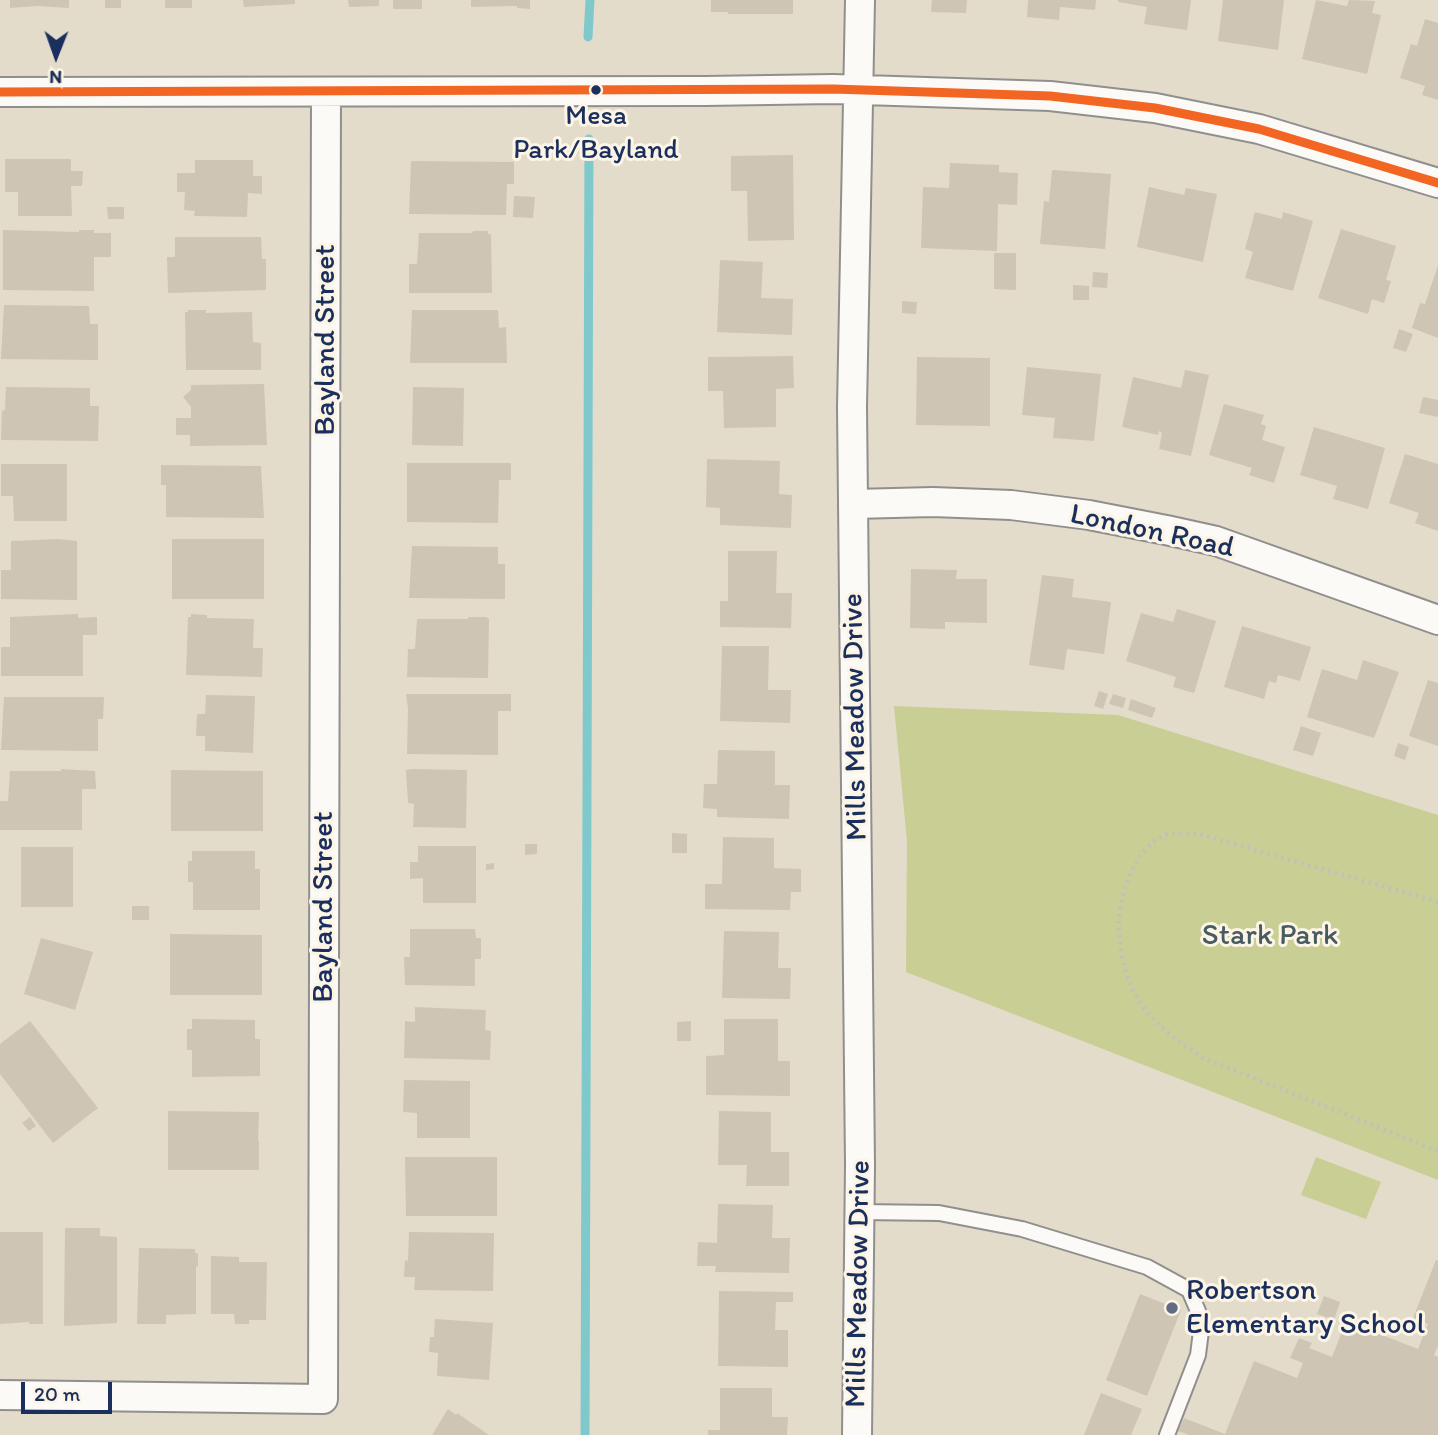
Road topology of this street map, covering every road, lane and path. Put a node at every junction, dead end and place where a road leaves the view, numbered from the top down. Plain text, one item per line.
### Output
1 (860, 0) edge
2 (860, 90) junction
3 (0, 92) edge
4 (326, 92) junction
5 (1438, 183) edge
6 (854, 504) junction
7 (1438, 620) edge
8 (1438, 902) edge
9 (1438, 1151) edge
10 (860, 1212) junction
11 (0, 1395) edge
12 (857, 1435) edge
13 (1167, 1435) edge

1 - 2 street, Mills Meadow Drive
2 - 4 street
2 - 5 street
2 - 6 street, Mills Meadow Drive
3 - 4 street
4 - 11 street, Bayland Street
6 - 7 street, London Road
6 - 10 street, Mills Meadow Drive
8 - 9 path
10 - 12 street, Mills Meadow Drive
10 - 13 lane

